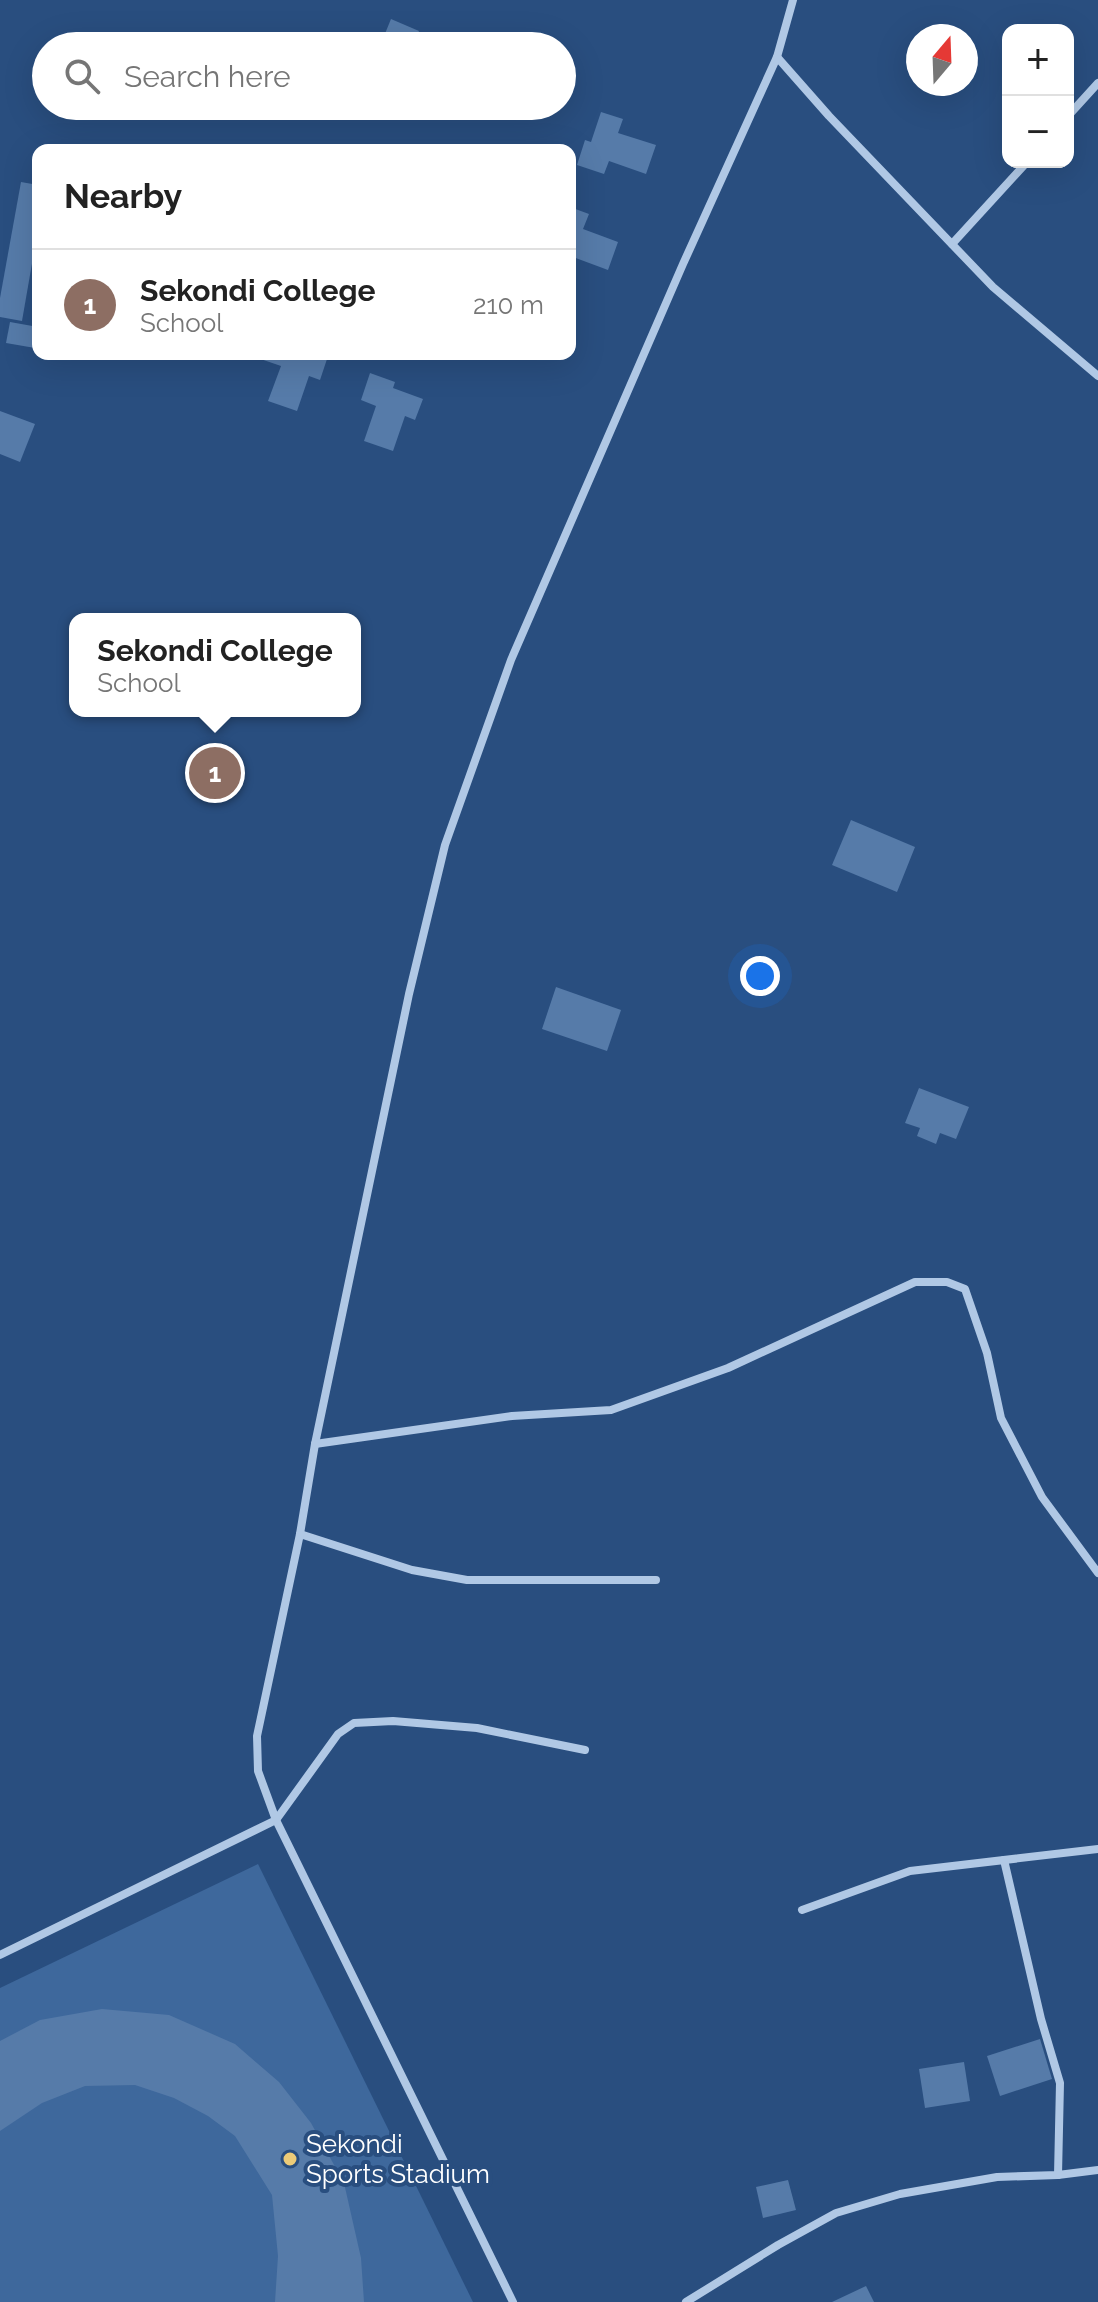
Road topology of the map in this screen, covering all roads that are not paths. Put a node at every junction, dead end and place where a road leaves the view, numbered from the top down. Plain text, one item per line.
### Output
1 (793, 0) edge
2 (777, 57) junction
3 (1098, 83) edge
4 (1074, 109) edge
5 (1022, 168) edge
6 (952, 244) junction
7 (1098, 375) edge
8 (315, 1444) junction
9 (300, 1534) junction
10 (1098, 1573) edge
11 (656, 1580) dead end
12 (585, 1750) dead end
13 (276, 1820) junction
14 (1098, 1849) edge
15 (1004, 1860) junction
16 (802, 1910) dead end
17 (0, 1955) edge
18 (1098, 2170) edge
19 (1058, 2175) junction
20 (513, 2302) edge
21 (686, 2302) edge

1 - 2 street
2 - 6 street
2 - 8 street
3 - 4 street
5 - 6 street
6 - 7 street
8 - 9 street
8 - 10 street
9 - 11 street
9 - 13 street
12 - 13 street
13 - 17 street
13 - 20 street
14 - 15 street
15 - 16 street
15 - 19 street
18 - 19 street
19 - 21 street

